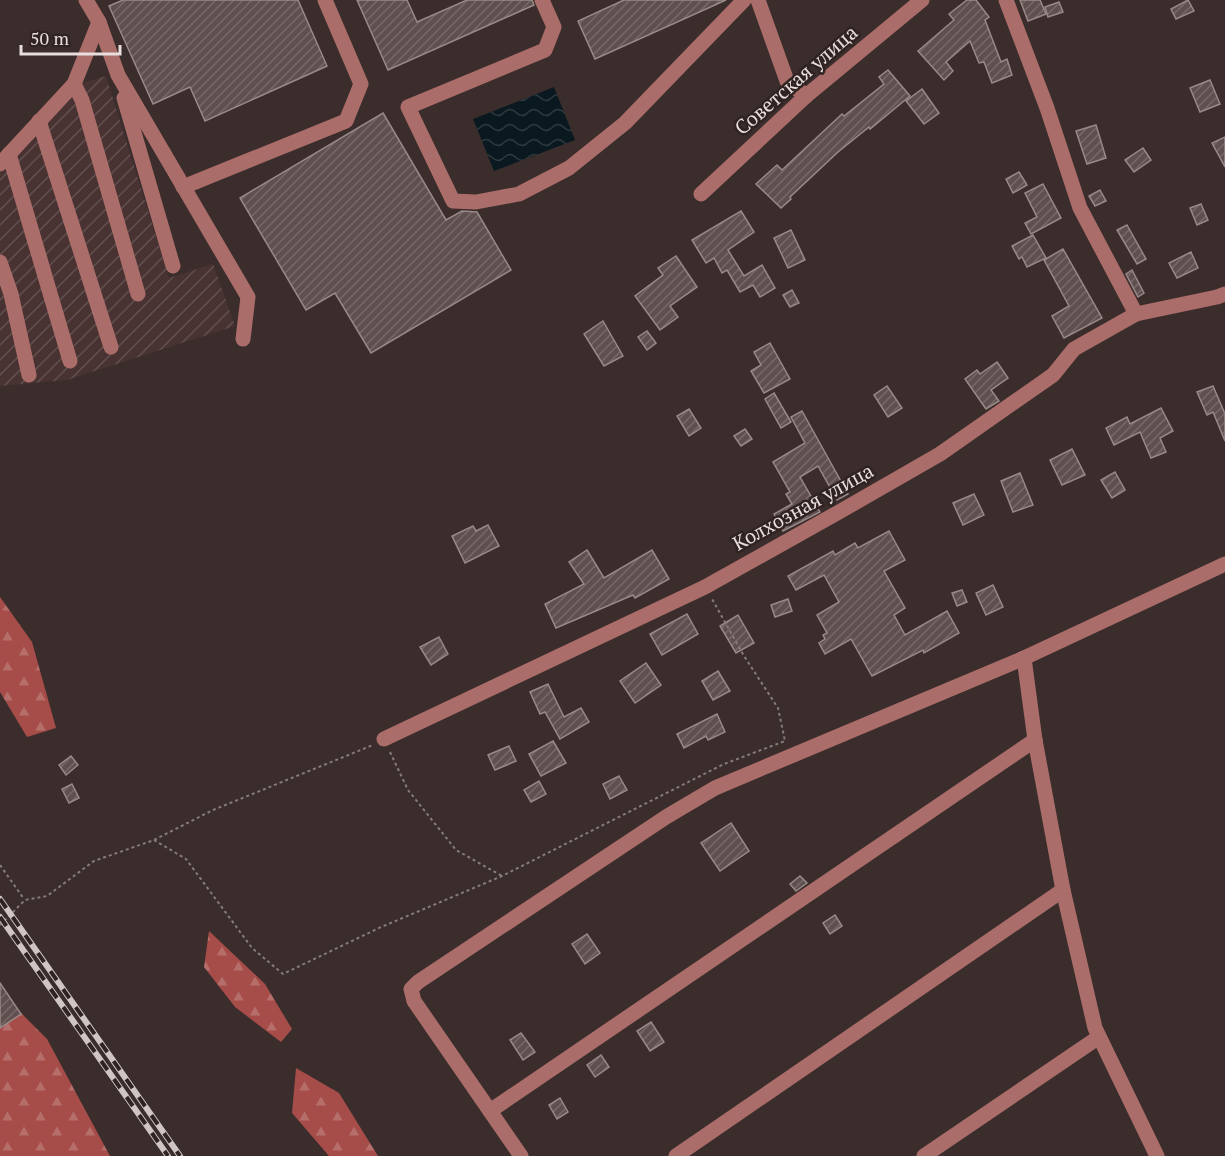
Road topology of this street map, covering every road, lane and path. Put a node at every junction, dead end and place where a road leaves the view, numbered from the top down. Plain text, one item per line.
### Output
1 (86, 0) edge
2 (325, 0) edge
3 (542, 0) edge
4 (744, 0) edge
5 (758, 0) edge
6 (922, 0) edge
7 (1006, 0) edge
8 (99, 22) junction
9 (118, 75) junction
10 (74, 84) junction
11 (806, 96) junction
12 (39, 121) junction
13 (4, 159) edge
14 (183, 187) junction
15 (701, 194) dead end
16 (0, 262) edge
17 (173, 266) dead end
18 (138, 294) dead end
19 (1225, 294) edge
20 (1136, 314) junction
21 (243, 339) dead end
22 (111, 347) dead end
23 (70, 361) dead end
24 (29, 375) dead end
25 (1225, 564) edge
26 (705, 587) junction
27 (1024, 657) junction
28 (384, 739) junction
29 (1035, 740) junction
30 (154, 840) junction
31 (0, 865) edge
32 (502, 876) junction
33 (1064, 890) junction
34 (25, 900) junction
35 (0, 925) edge
36 (1099, 1037) junction
37 (490, 1111) junction
38 (521, 1156) edge
39 (676, 1156) edge
40 (924, 1156) edge
41 (1156, 1156) edge

1 - 8 street
2 - 14 street
3 - 4 street
5 - 11 street
6 - 11 street, Советская улица
7 - 20 street
8 - 9 street
8 - 10 street
9 - 14 street
9 - 17 street
10 - 12 street
10 - 18 street
11 - 15 street, Советская улица
12 - 13 street
12 - 22 street
13 - 23 street
14 - 21 street
16 - 24 street
19 - 20 street, Колхозная улица
20 - 26 street, Колхозная улица
25 - 27 street
26 - 28 street, Колхозная улица
26 - 32 path
27 - 29 street
27 - 37 street
28 - 30 path
28 - 32 path
29 - 33 street
29 - 37 street
30 - 32 path
30 - 34 path
31 - 34 path
33 - 36 street
33 - 39 street
34 - 35 path
36 - 40 street
36 - 41 street
37 - 38 street

